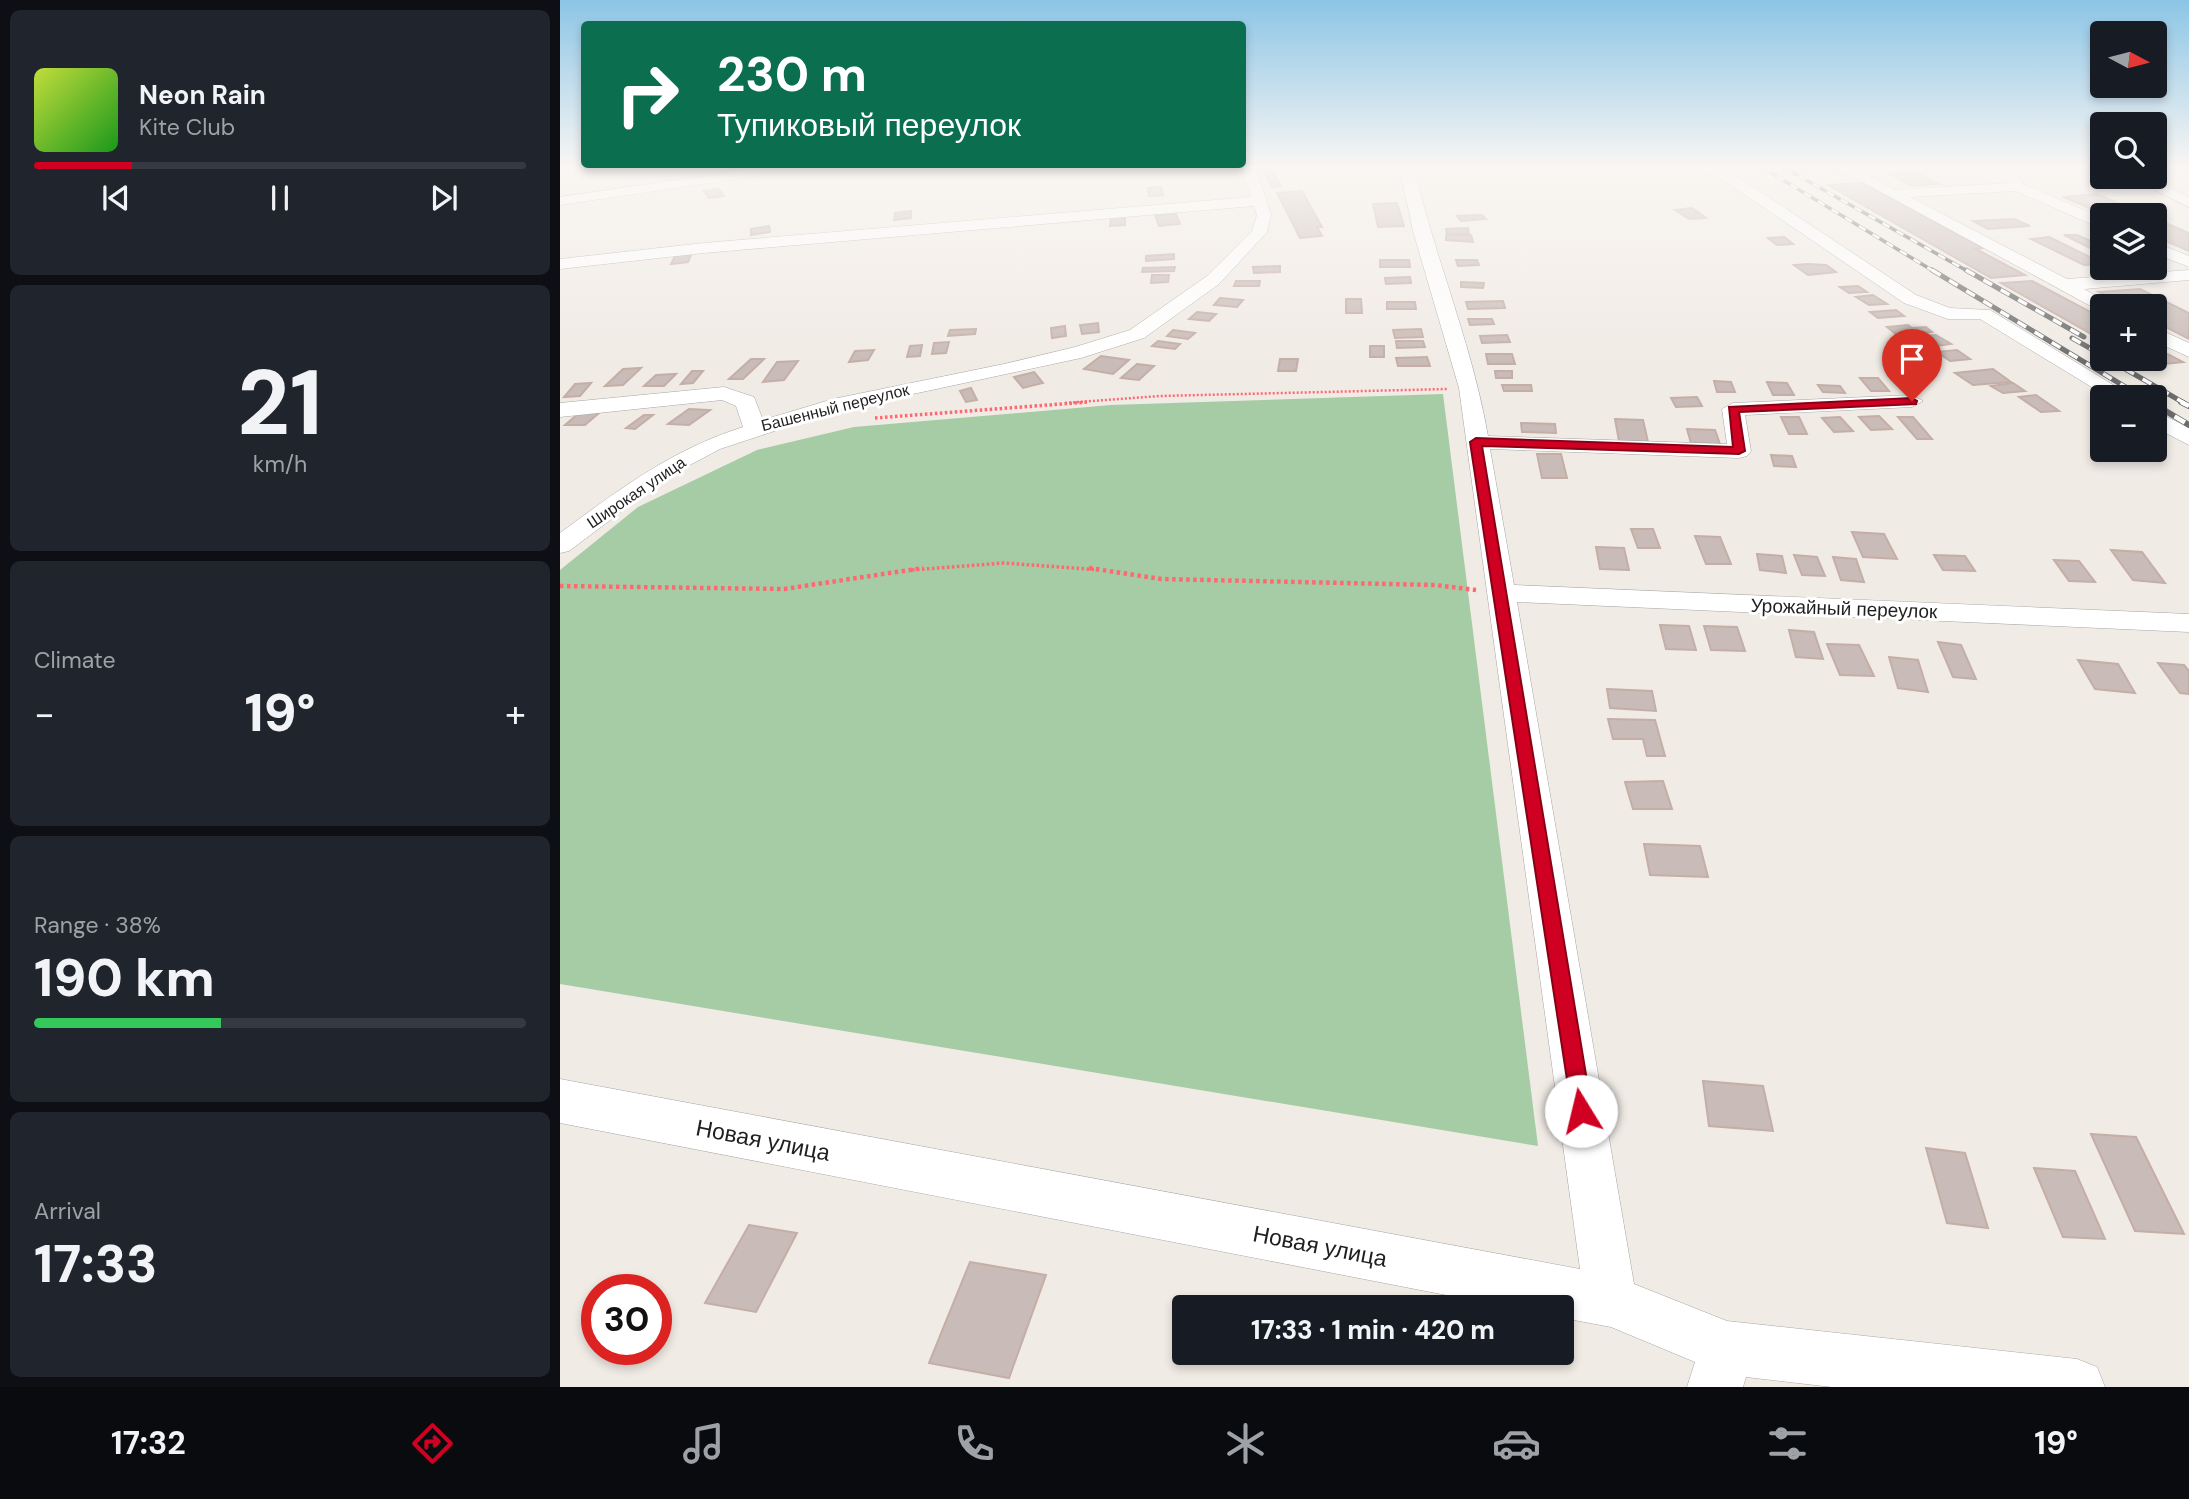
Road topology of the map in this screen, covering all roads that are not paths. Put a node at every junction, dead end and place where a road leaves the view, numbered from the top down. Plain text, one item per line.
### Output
1 (885, 233) edge
2 (1258, 233) edge
3 (1421, 233) edge
4 (1811, 233) edge
5 (1964, 233) edge
6 (2167, 253) edge
7 (2189, 262) edge
8 (560, 264) edge
9 (2189, 275) edge
10 (2063, 285) junction
11 (2090, 299) edge
12 (2167, 340) edge
13 (2189, 351) edge
14 (2102, 385) edge
15 (1912, 401) dead end
16 (560, 410) edge
17 (2167, 425) edge
18 (755, 429) junction
19 (2189, 438) edge
20 (1476, 442) junction
21 (560, 545) edge
22 (1499, 593) junction
23 (2189, 622) edge
24 (560, 1101) edge
25 (1611, 1301) junction
26 (1721, 1368) edge
27 (2077, 1387) edge

1 - 8 street
2 - 18 street, Башенный переулок
3 - 20 street
4 - 14 street
5 - 10 street
6 - 7 street
9 - 10 street
10 - 11 street
12 - 13 street
15 - 20 street
16 - 18 street, Башенный переулок
17 - 19 street
18 - 21 street, Широкая улица
20 - 22 street
22 - 23 street, Урожайный переулок
22 - 25 street
24 - 25 street, Новая улица
25 - 26 street, Новая улица
26 - 27 street, Новая улица

